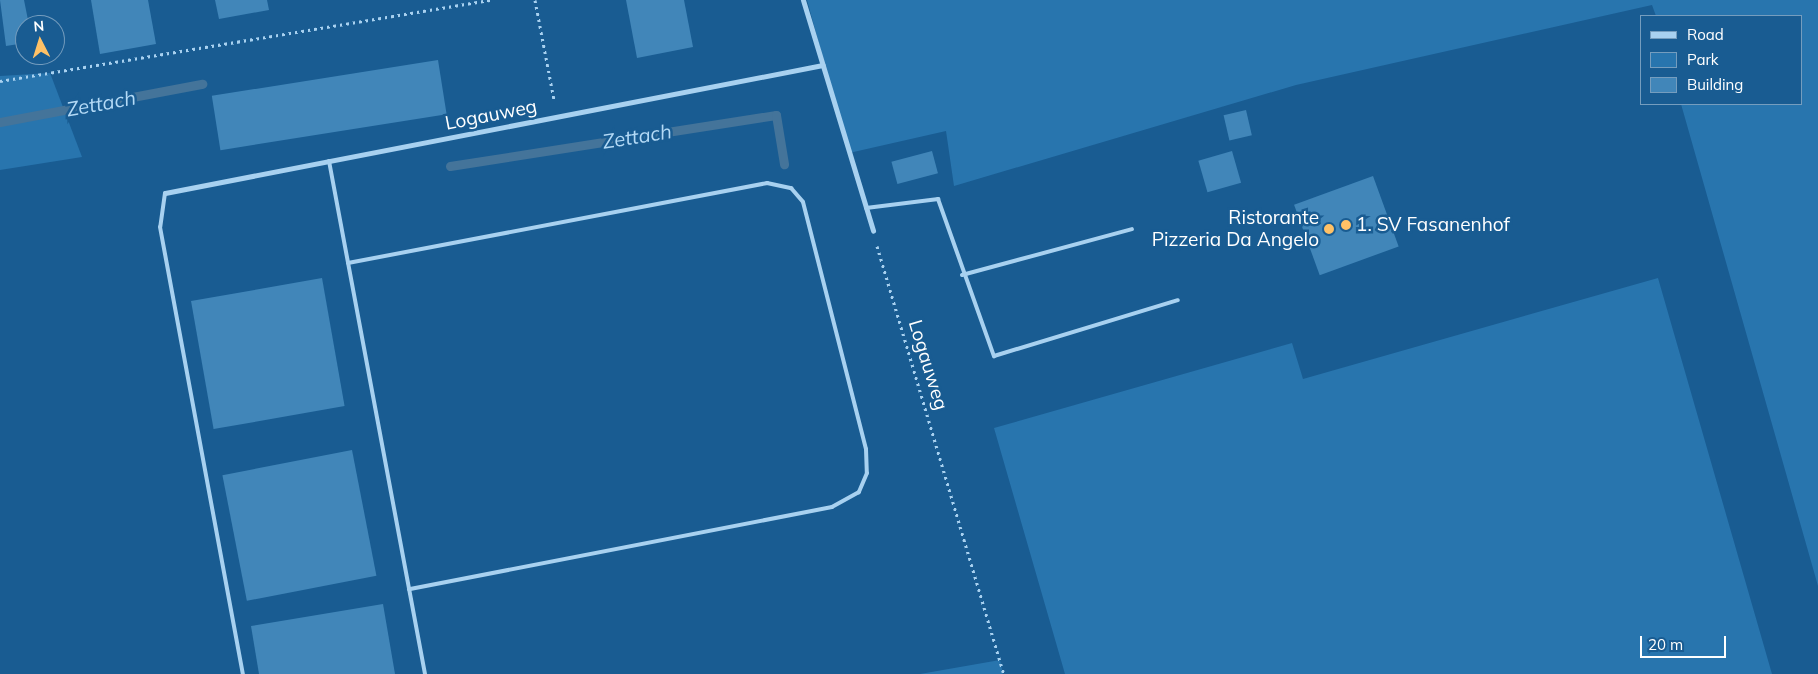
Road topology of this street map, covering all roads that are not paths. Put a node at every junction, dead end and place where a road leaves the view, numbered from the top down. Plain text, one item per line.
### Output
1 (803, 0) edge
2 (823, 65) junction
3 (329, 161) junction
4 (165, 193) joint
5 (866, 208) junction
6 (1132, 229) dead end
7 (872, 232) road end
8 (348, 263) junction
9 (962, 274) junction
10 (1178, 300) dead end
11 (409, 589) junction
12 (243, 674) edge
13 (426, 674) edge

1 - 2 street
2 - 3 street, Logauweg
2 - 5 street
3 - 4 street, Logauweg
3 - 8 lane
4 - 12 lane
5 - 7 street
5 - 9 lane
6 - 9 lane
8 - 11 lane
8 - 11 lane
9 - 10 lane
11 - 13 lane

